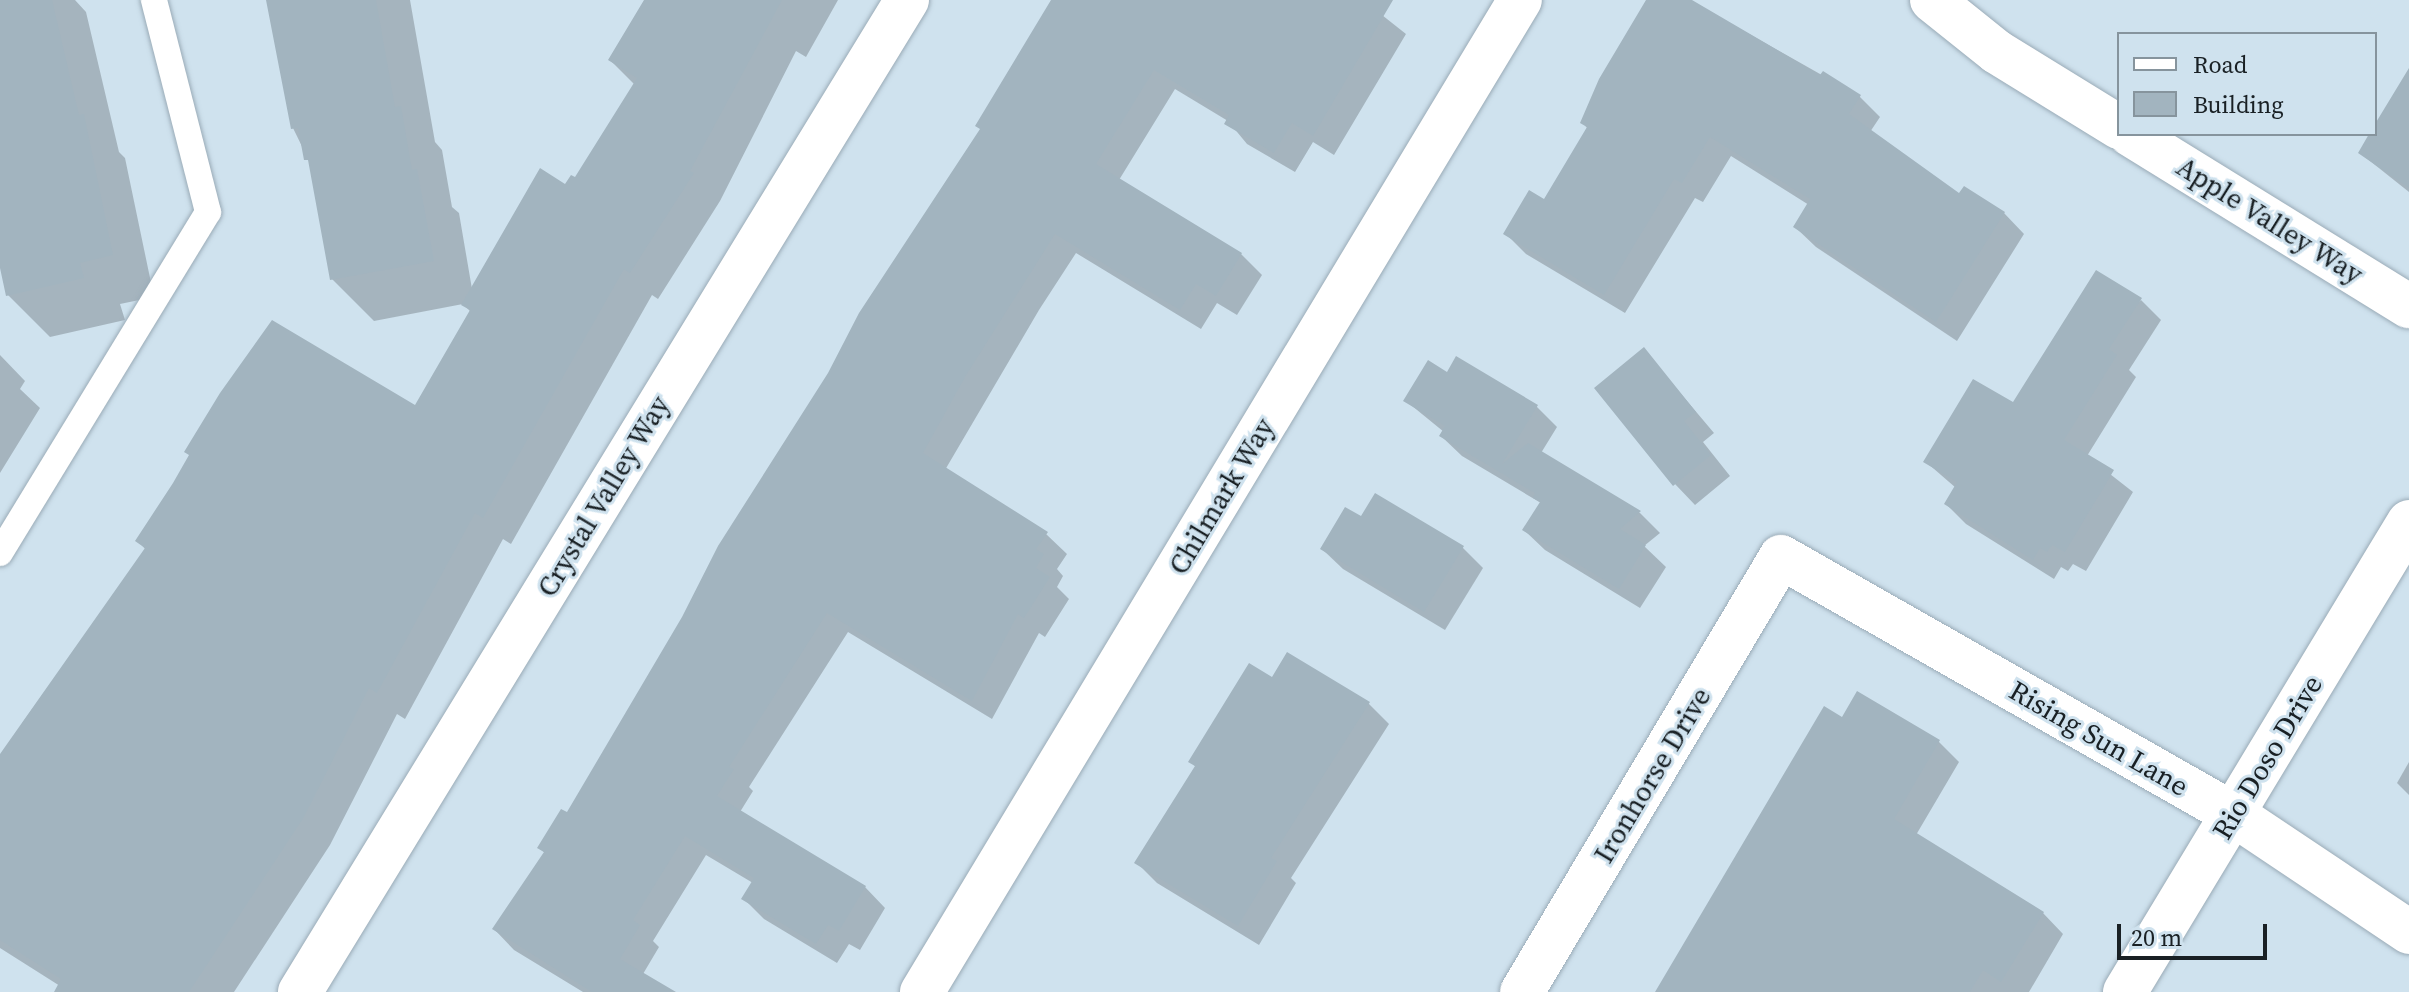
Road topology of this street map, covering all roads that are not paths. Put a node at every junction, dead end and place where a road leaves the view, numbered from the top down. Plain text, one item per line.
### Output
1 (154, 0) edge
2 (907, 0) edge
3 (1520, 0) edge
4 (1932, 0) edge
5 (2117, 126) edge
6 (2133, 136) edge
7 (2409, 306) edge
8 (2409, 522) edge
9 (0, 553) edge
10 (1781, 557) joint
11 (2233, 814) junction
12 (2409, 932) edge
13 (300, 992) edge
14 (922, 992) edge
15 (1522, 992) edge
16 (2125, 992) edge

1 - 9 lane
2 - 13 street, Crystal Valley Way
3 - 14 street, Chilmark Way
4 - 5 street
6 - 7 street, Apple Valley Way
8 - 11 street, Rio Doso Drive
10 - 11 street, Rising Sun Lane
10 - 15 street, Ironhorse Drive
11 - 12 street, Rising Sun Lane
11 - 16 street, Rio Doso Drive

